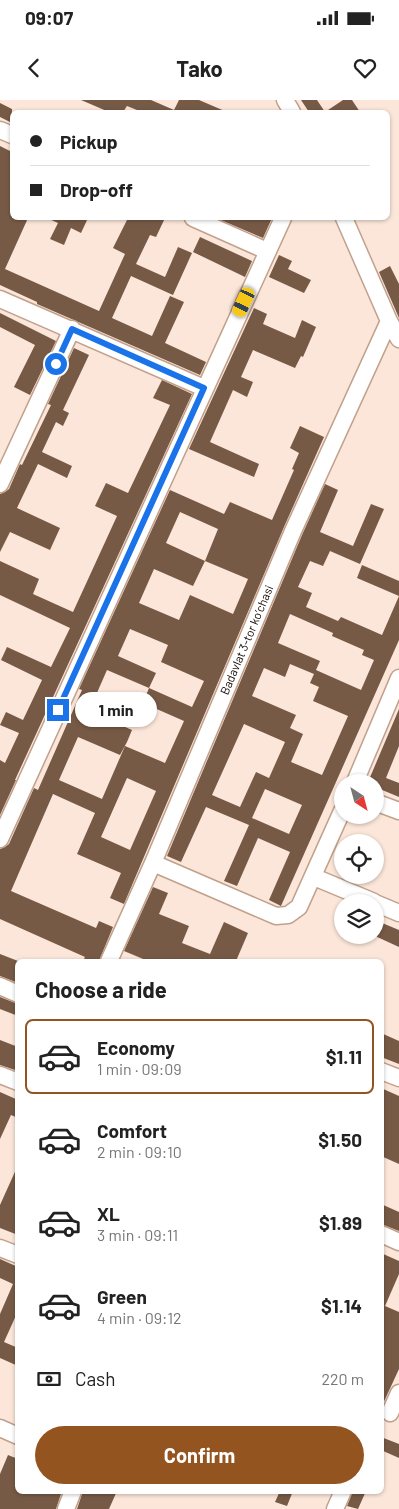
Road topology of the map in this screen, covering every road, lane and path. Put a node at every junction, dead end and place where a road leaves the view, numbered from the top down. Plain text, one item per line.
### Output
1 (197, 220) edge
2 (281, 220) edge
3 (345, 220) edge
4 (267, 251) junction
5 (0, 299) edge
6 (389, 321) junction
7 (72, 329) junction
8 (399, 339) edge
9 (204, 388) junction
10 (0, 484) edge
11 (399, 678) edge
12 (358, 774) edge
13 (384, 805) edge
14 (399, 811) edge
15 (337, 824) edge
16 (0, 839) edge
17 (153, 863) junction
18 (314, 877) junction
19 (354, 894) edge
20 (384, 907) edge
21 (399, 913) edge
22 (110, 959) edge
23 (0, 986) edge
24 (15, 993) edge
25 (384, 1072) edge
26 (0, 1075) edge
27 (399, 1078) edge
28 (15, 1081) edge
29 (384, 1235) edge
30 (399, 1242) edge
31 (0, 1248) edge
32 (15, 1254) edge
33 (399, 1394) edge
34 (387, 1412) edge
35 (0, 1428) edge
36 (15, 1435) edge
37 (72, 1494) edge
38 (342, 1494) edge
39 (66, 1509) edge
40 (335, 1509) edge

1 - 4 street
2 - 4 street
3 - 6 street
4 - 9 street
5 - 7 street
6 - 8 street
6 - 17 street, Badavlat 3-tor koʼchasi
7 - 9 street
7 - 10 street
9 - 16 street
11 - 12 street
13 - 14 street
15 - 18 street
17 - 18 street
17 - 22 street, Badavlat 3-tor koʼchasi
18 - 19 street
20 - 21 street
23 - 24 street
25 - 27 street
26 - 28 street
29 - 30 street
31 - 32 street
33 - 34 street
35 - 36 street
37 - 39 street
38 - 40 street

